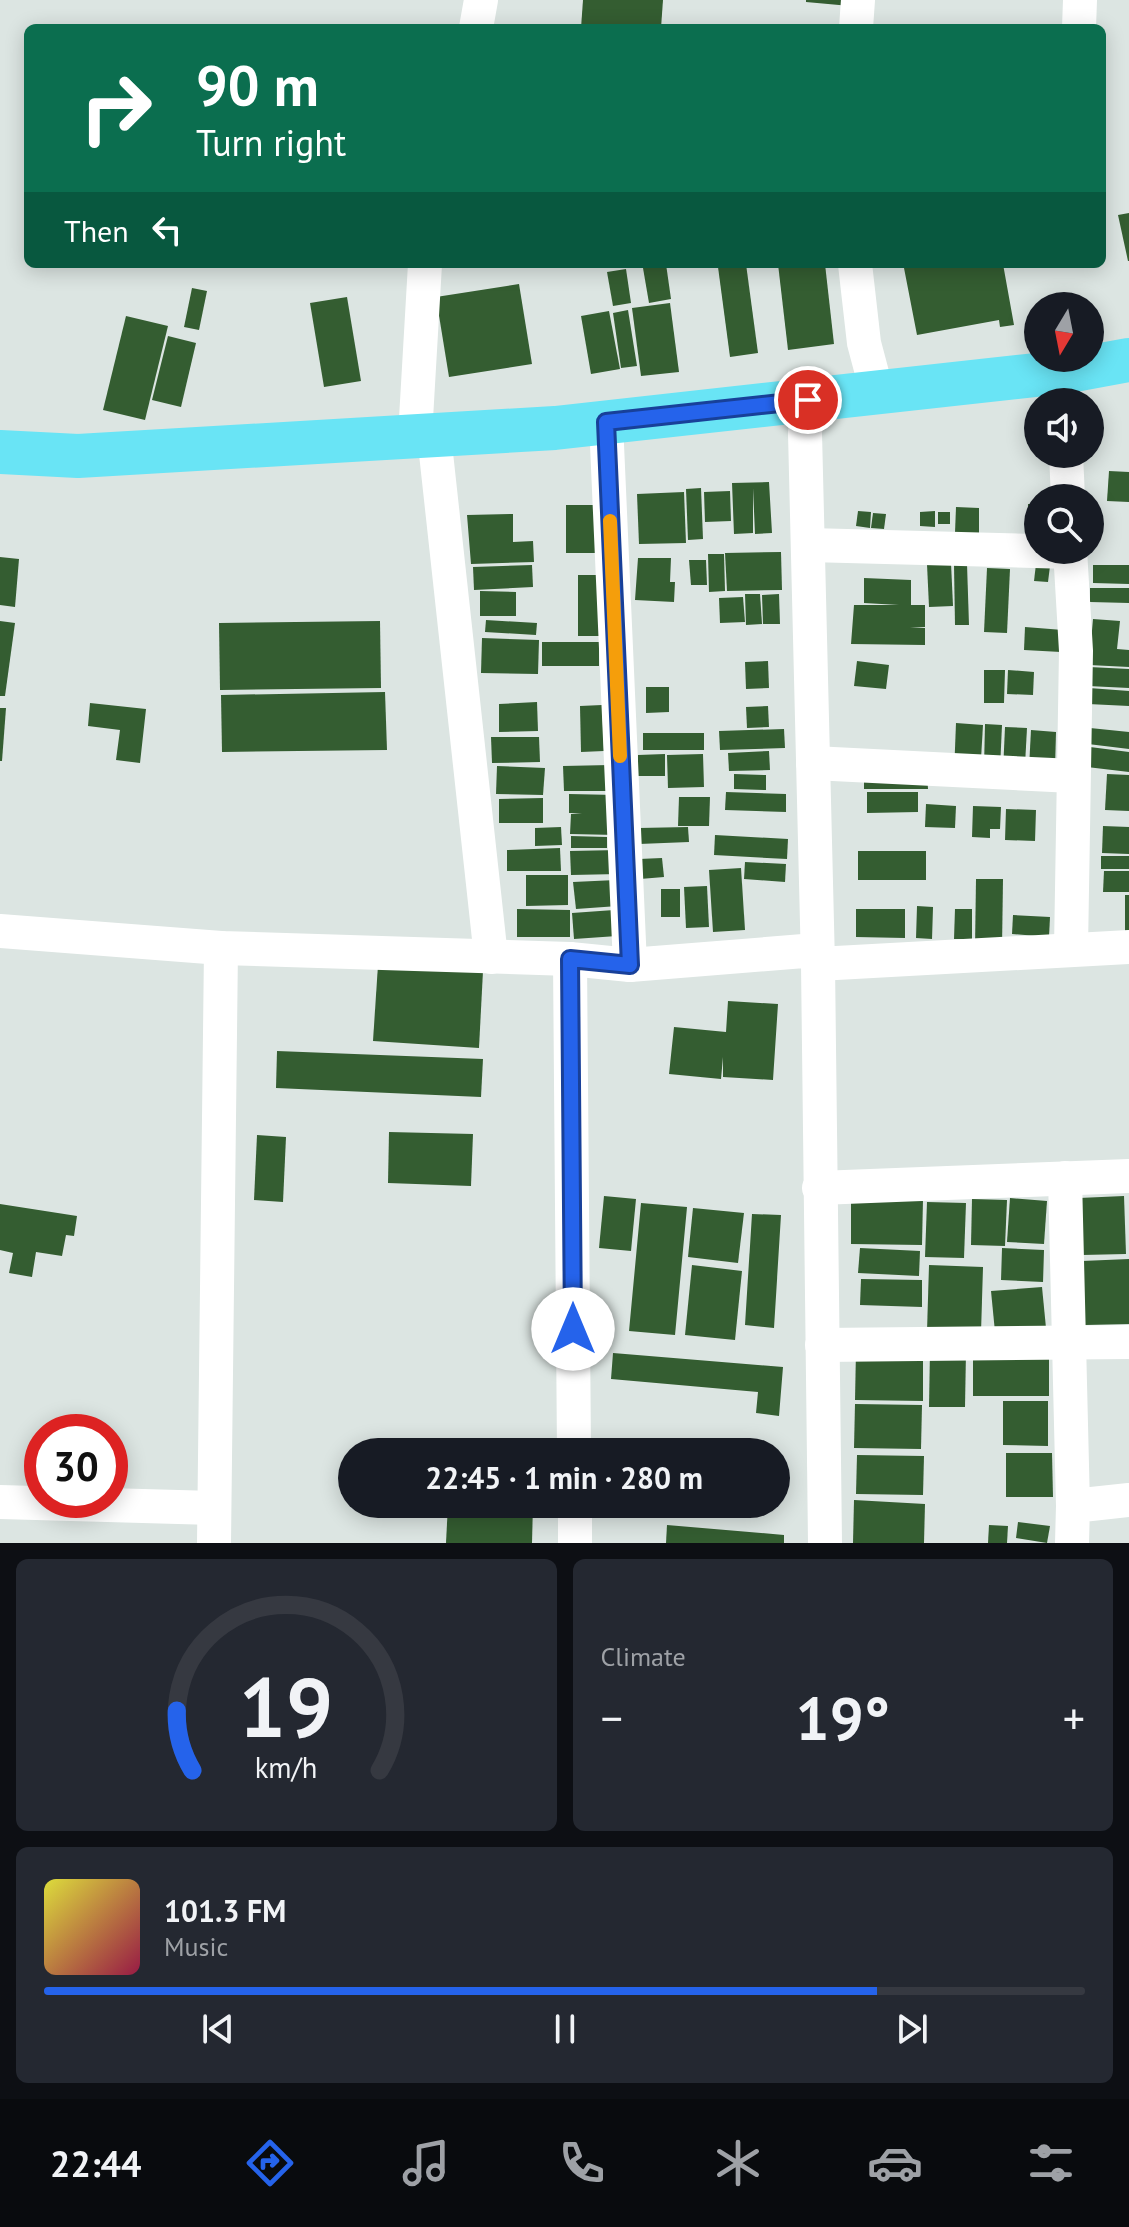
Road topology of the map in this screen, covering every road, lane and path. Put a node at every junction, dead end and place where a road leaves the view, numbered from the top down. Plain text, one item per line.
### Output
1 (481, 0) edge
2 (858, 0) edge
3 (1080, 0) edge
4 (477, 24) edge
5 (856, 24) edge
6 (1079, 24) edge
7 (425, 268) edge
8 (855, 268) edge
9 (1129, 360) edge
10 (1064, 387) edge
11 (877, 392) junction
12 (808, 400) junction
13 (606, 422) junction
14 (425, 435) junction
15 (0, 452) edge
16 (809, 545) junction
17 (1024, 550) edge
18 (1071, 564) edge
19 (813, 763) junction
20 (1073, 776) junction
21 (0, 931) edge
22 (1129, 947) edge
23 (221, 948) junction
24 (1071, 949) junction
25 (491, 957) junction
26 (570, 959) junction
27 (818, 964) junction
28 (630, 965) junction
29 (1129, 1176) edge
30 (1065, 1178) junction
31 (819, 1188) junction
32 (1129, 1342) edge
33 (1068, 1344) junction
34 (822, 1345) junction
35 (574, 1438) edge
36 (1129, 1500) edge
37 (0, 1502) edge
38 (1073, 1506) junction
39 (214, 1508) junction
40 (575, 1518) edge
41 (214, 1543) edge
42 (575, 1543) edge
43 (825, 1543) edge
44 (1072, 1543) edge

1 - 4 street
2 - 5 street
3 - 6 street
7 - 14 street
8 - 11 street
9 - 10 main road
10 - 11 main road
11 - 12 main road
12 - 13 main road
12 - 16 street
13 - 14 main road
13 - 28 street
14 - 15 main road
14 - 25 street
16 - 17 street
16 - 19 street
18 - 20 street
19 - 20 street
19 - 27 street
20 - 24 street
21 - 23 street
22 - 24 street
23 - 25 street
23 - 39 street
24 - 27 street
25 - 26 street
26 - 28 street
26 - 35 street
27 - 28 street
27 - 31 street
29 - 30 street
30 - 31 street
30 - 33 street
31 - 34 street
32 - 33 street
33 - 34 street
33 - 38 street
34 - 43 street
36 - 38 street
37 - 39 street
38 - 44 street
39 - 41 street
40 - 42 street

